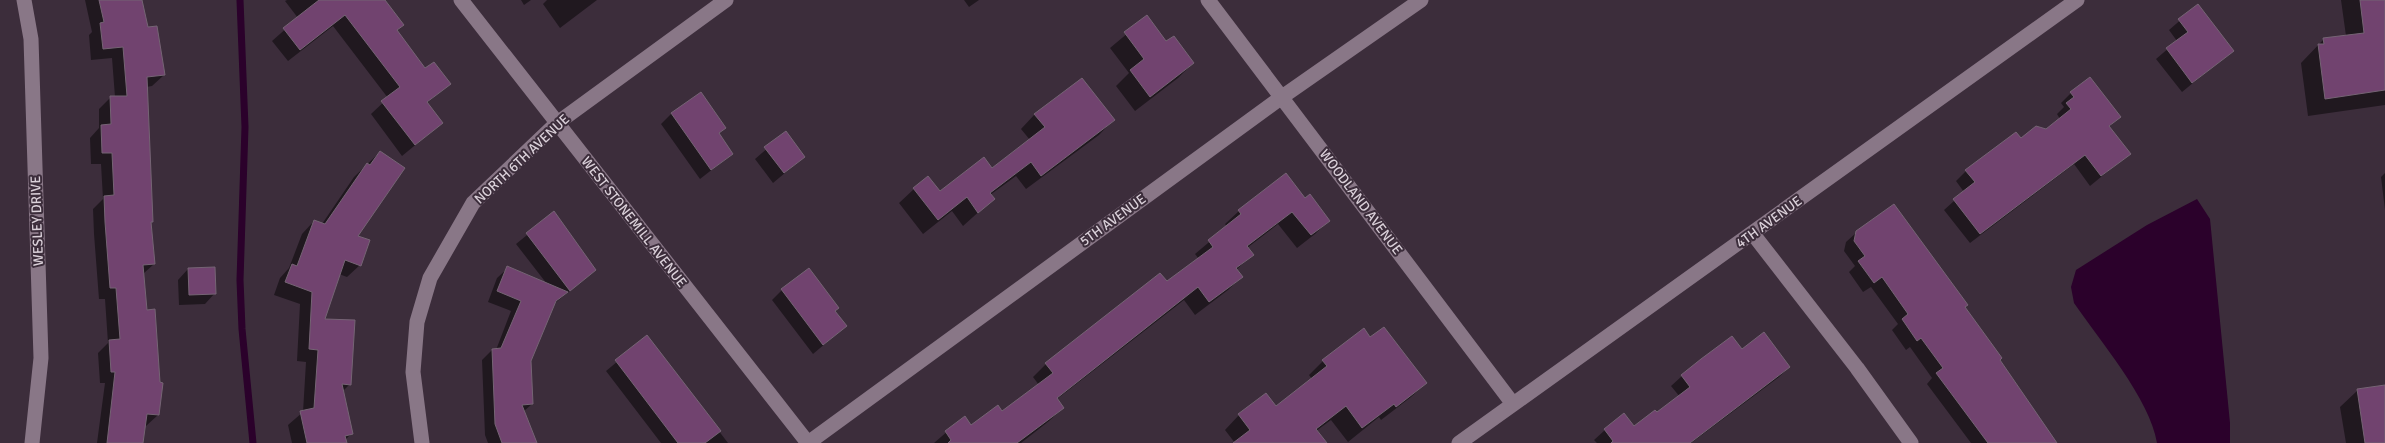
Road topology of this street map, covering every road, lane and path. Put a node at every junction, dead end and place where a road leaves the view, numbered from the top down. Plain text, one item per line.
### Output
1 (24, 0) edge
2 (461, 0) edge
3 (726, 0) edge
4 (1208, 0) edge
5 (1421, 0) edge
6 (2077, 0) edge
7 (1282, 97) junction
8 (556, 124) junction
9 (1753, 234) junction
10 (1513, 404) junction
11 (32, 443) edge
12 (422, 443) edge
13 (808, 443) edge
14 (1459, 443) edge
15 (1911, 443) edge

1 - 11 street, WESLEY DRIVE
2 - 8 street, WEST STONEMILL AVENUE
3 - 8 street, NORTH 6TH AVENUE
4 - 7 street, WOODLAND AVENUE
5 - 7 street, 5TH AVENUE
6 - 9 street, 4TH AVENUE
7 - 10 street, WOODLAND AVENUE
7 - 13 street, 5TH AVENUE
8 - 12 street, NORTH 6TH AVENUE
8 - 13 street, WEST STONEMILL AVENUE
9 - 10 street, 4TH AVENUE
9 - 15 street
10 - 14 street, 4TH AVENUE

